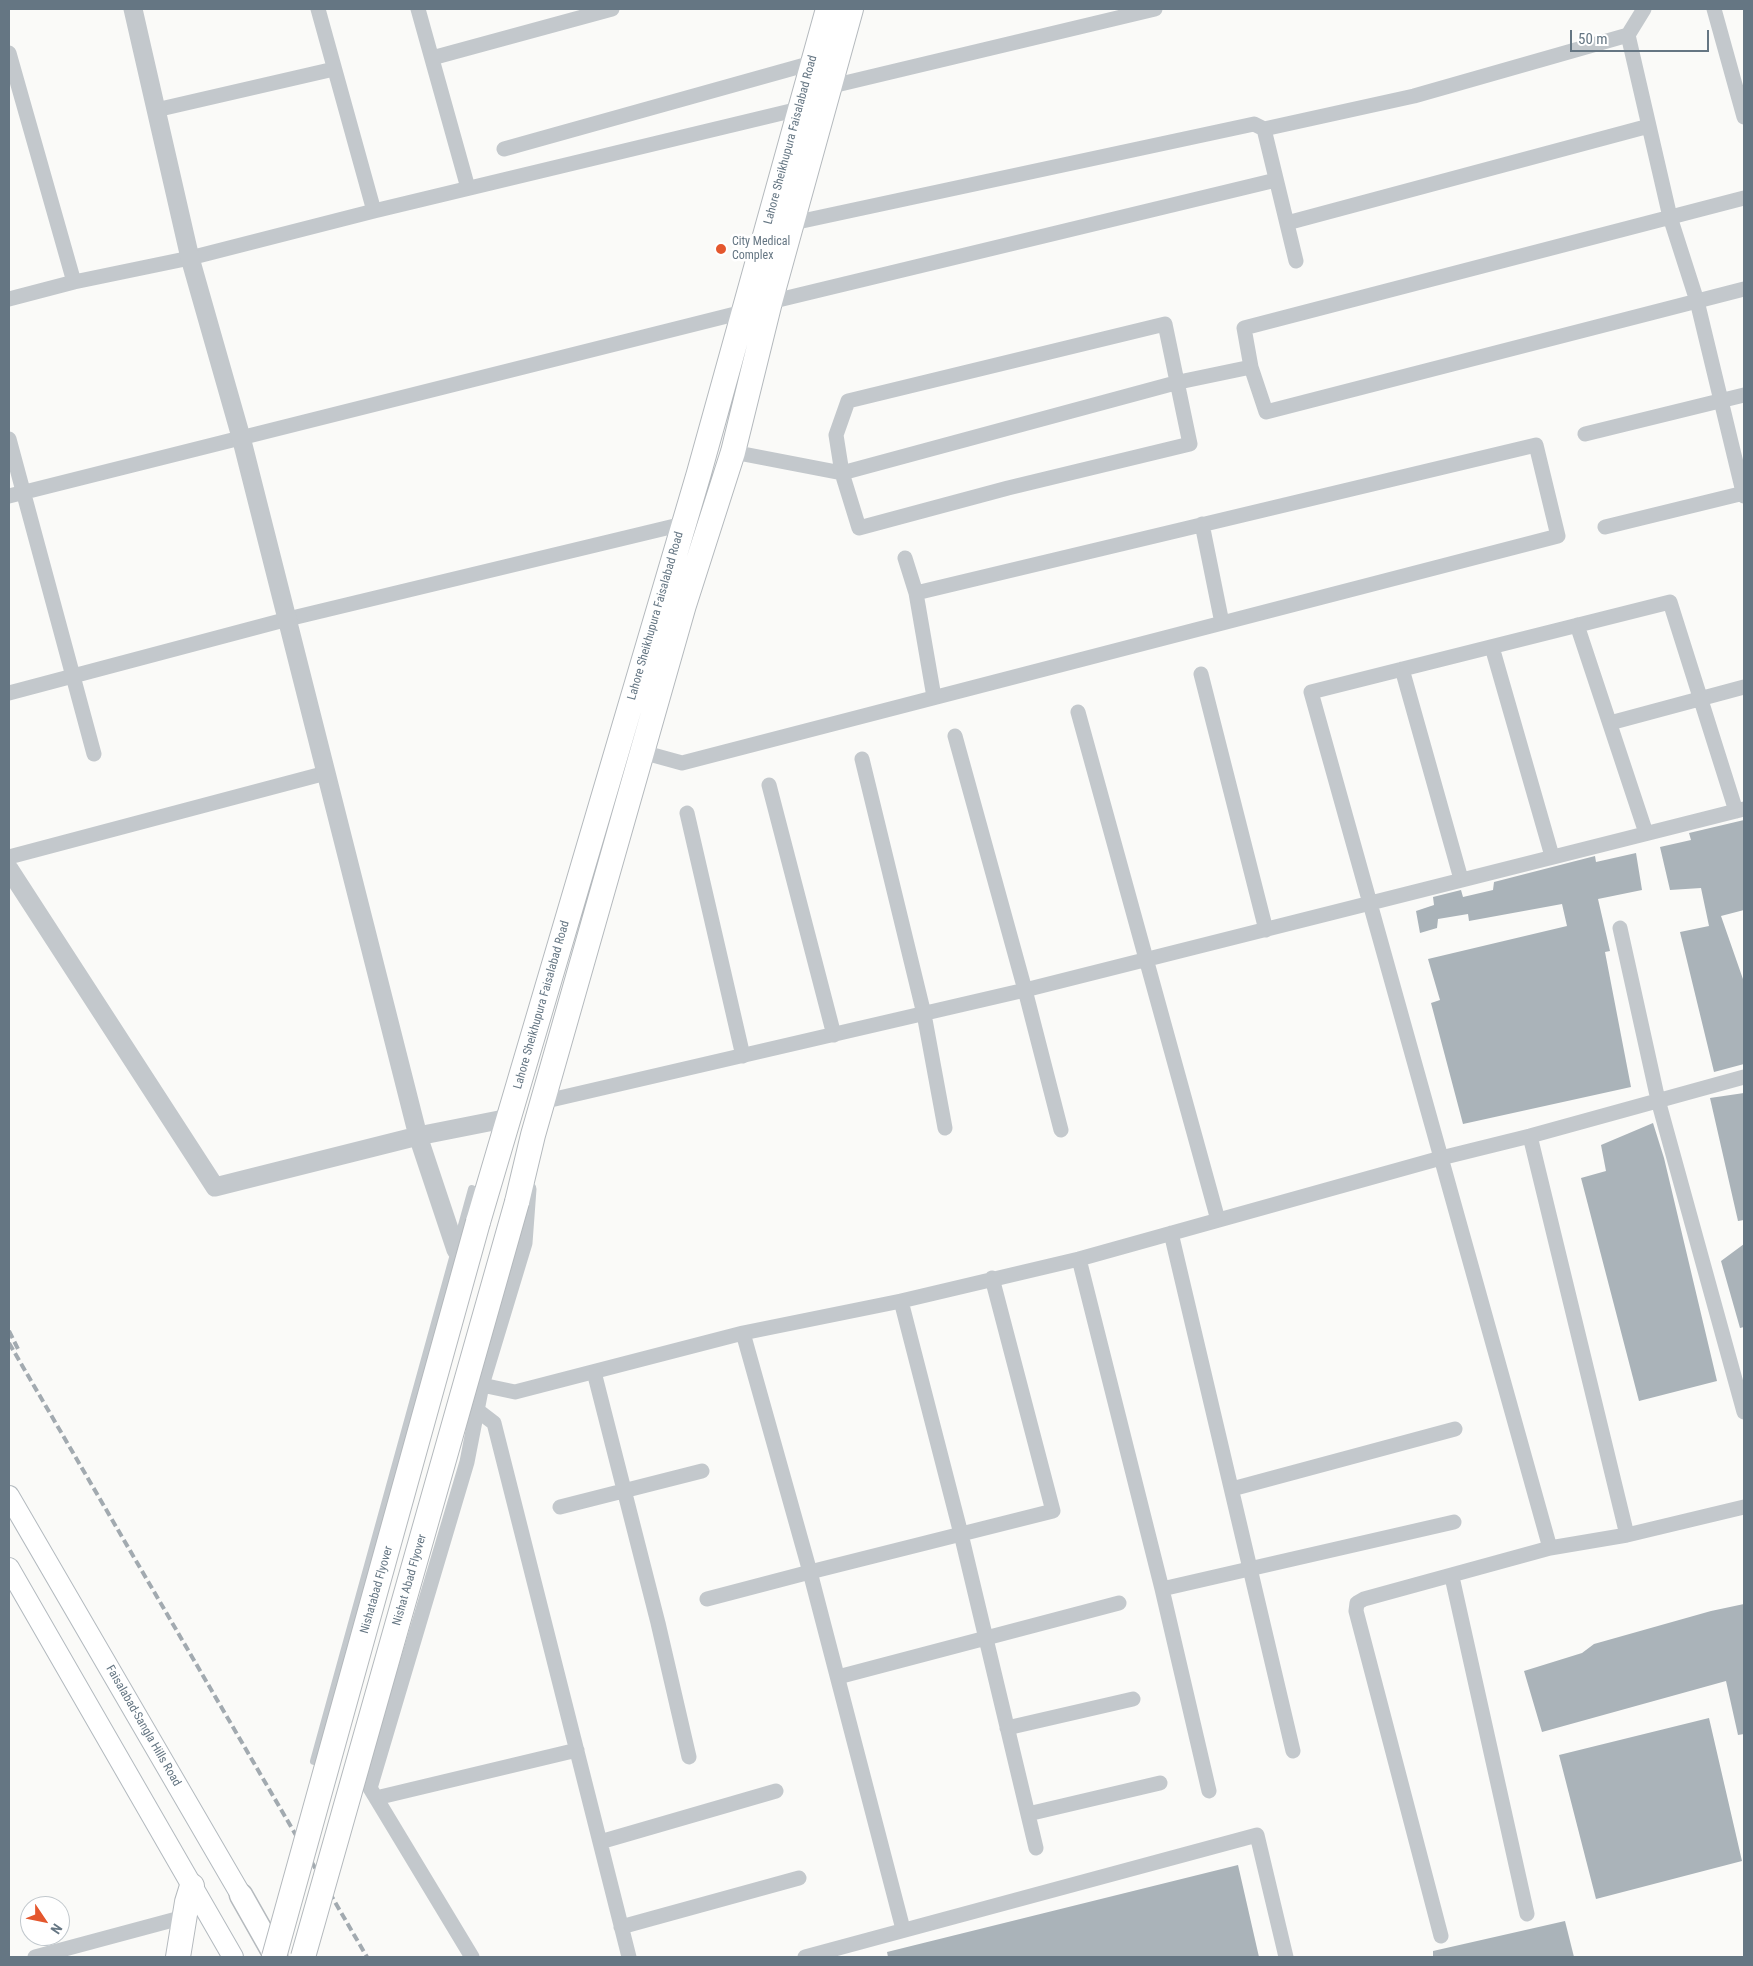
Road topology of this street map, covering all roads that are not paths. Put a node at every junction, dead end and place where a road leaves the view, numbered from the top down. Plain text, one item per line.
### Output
1 (133, 9) edge
2 (318, 9) edge
3 (418, 9) edge
4 (612, 9) edge
5 (828, 9) edge
6 (851, 9) edge
7 (1155, 9) edge
8 (1644, 9) edge
9 (1714, 9) edge
10 (1628, 35) junction
11 (9, 53) edge
12 (432, 58) junction
13 (812, 63) junction
14 (334, 69) junction
15 (828, 87) junction
16 (799, 109) junction
17 (156, 110) junction
18 (1744, 117) edge
19 (1649, 126) junction
20 (1264, 129) junction
21 (504, 149) dead end
22 (1276, 180) junction
23 (468, 188) junction
24 (1744, 198) edge
25 (374, 210) junction
26 (1670, 217) junction
27 (793, 223) junction
28 (1287, 224) junction
29 (190, 258) junction
30 (1296, 261) dead end
31 (74, 282) junction
32 (1744, 289) edge
33 (9, 299) edge
34 (1696, 301) junction
35 (770, 302) junction
36 (743, 312) junction
37 (1251, 367) junction
38 (1179, 382) junction
39 (1744, 396) edge
40 (1722, 402) junction
41 (1585, 434) dead end
42 (241, 437) junction
43 (9, 439) edge
44 (733, 452) junction
45 (842, 473) junction
46 (1744, 494) edge
47 (16, 495) edge
48 (684, 524) junction
49 (1202, 524) junction
50 (1605, 527) dead end
51 (905, 558) dead end
52 (916, 593) junction
53 (288, 619) junction
54 (1222, 622) junction
55 (1577, 626) junction
56 (1492, 647) junction
57 (1402, 670) junction
58 (1201, 674) dead end
59 (73, 676) junction
60 (1744, 687) edge
61 (9, 693) edge
62 (934, 697) junction
63 (1701, 698) junction
64 (1078, 712) dead end
65 (1610, 723) junction
66 (955, 736) dead end
67 (642, 752) junction
68 (94, 754) dead end
69 (862, 759) dead end
70 (326, 773) junction
71 (769, 784) dead end
72 (1740, 810) edge
73 (687, 813) dead end
74 (1646, 833) junction
75 (1552, 856) junction
76 (9, 858) edge
77 (9, 869) edge
78 (1461, 879) junction
79 (1372, 902) junction
80 (1620, 928) dead end
81 (1266, 930) junction
82 (1147, 961) junction
83 (1026, 990) junction
84 (924, 1014) junction
85 (834, 1035) junction
86 (742, 1056) junction
87 (1744, 1077) edge
88 (1658, 1100) junction
89 (542, 1102) junction
90 (509, 1118) junction
91 (945, 1128) dead end
92 (1061, 1130) dead end
93 (532, 1135) junction
94 (418, 1136) junction
95 (1530, 1136) junction
96 (1441, 1158) junction
97 (472, 1189) dead end
98 (517, 1202) joint
99 (1218, 1220) junction
100 (478, 1222) joint
101 (1171, 1233) junction
102 (456, 1250) junction
103 (1079, 1259) junction
104 (992, 1278) junction
105 (901, 1301) junction
106 (744, 1333) junction
107 (594, 1372) junction
108 (482, 1385) junction
109 (477, 1410) junction
110 (1744, 1412) edge
111 (1455, 1429) dead end
112 (702, 1471) dead end
113 (1232, 1489) junction
114 (624, 1491) junction
115 (9, 1496) edge
116 (560, 1507) dead end
117 (1744, 1507) edge
118 (1454, 1522) dead end
119 (962, 1534) junction
120 (1627, 1535) junction
121 (1550, 1548) junction
122 (9, 1568) edge
123 (1250, 1569) junction
124 (810, 1572) junction
125 (1452, 1577) junction
126 (1162, 1589) junction
127 (707, 1600) dead end
128 (1119, 1603) dead end
129 (986, 1638) junction
130 (838, 1677) junction
131 (1133, 1699) dead end
132 (1008, 1728) junction
133 (576, 1750) junction
134 (1293, 1751) dead end
135 (689, 1757) dead end
136 (314, 1760) dead end
137 (1160, 1782) dead end
138 (776, 1791) dead end
139 (1209, 1791) dead end
140 (376, 1798) junction
141 (1028, 1814) junction
142 (600, 1842) junction
143 (1036, 1848) dead end
144 (800, 1878) dead end
145 (192, 1886) junction
146 (241, 1895) joint
147 (1527, 1914) dead end
148 (184, 1917) junction
149 (621, 1926) junction
150 (903, 1930) junction
151 (1441, 1936) dead end
152 (623, 1955) edge
153 (35, 1957) edge
154 (178, 1957) edge
155 (233, 1957) edge
156 (275, 1957) edge
157 (303, 1957) edge
158 (472, 1957) edge
159 (806, 1957) edge
160 (1286, 1957) edge

1 - 17 street
2 - 14 street
3 - 12 street
4 - 12 street
5 - 13 highway, Lahore Sheikhupura Faisalabad Road
6 - 15 highway, Lahore Sheikhupura Faisalabad Road
7 - 15 street
8 - 10 street
9 - 18 street
10 - 19 street
10 - 20 street
11 - 31 street
12 - 23 street
13 - 16 highway, Lahore Sheikhupura Faisalabad Road
13 - 21 street
14 - 17 street
14 - 25 street
15 - 27 highway, Lahore Sheikhupura Faisalabad Road
16 - 23 street
16 - 36 highway, Lahore Sheikhupura Faisalabad Road
17 - 29 street
19 - 26 street
19 - 28 street
20 - 22 street
20 - 27 street
22 - 28 street
22 - 35 street
23 - 25 street
24 - 26 street
25 - 29 street
26 - 34 street
26 - 37 street
27 - 35 highway, Lahore Sheikhupura Faisalabad Road
28 - 30 street
29 - 31 street
29 - 42 street
31 - 33 street
32 - 34 street
34 - 37 street
34 - 40 street
35 - 44 highway, Lahore Sheikhupura Faisalabad Road
36 - 42 street
36 - 48 highway, Lahore Sheikhupura Faisalabad Road
37 - 38 street
38 - 45 street
38 - 45 street
38 - 45 street
39 - 40 street
40 - 41 street
40 - 46 street
42 - 47 street
42 - 53 street
43 - 47 street
44 - 45 street
44 - 67 highway, Lahore Sheikhupura Faisalabad Road
46 - 50 street
47 - 59 street
48 - 53 street
48 - 90 highway, Lahore Sheikhupura Faisalabad Road
49 - 52 street
49 - 54 street
49 - 54 street
51 - 52 street
52 - 62 street
53 - 59 street
53 - 70 street
54 - 62 street
55 - 56 street
55 - 63 street
55 - 65 street
56 - 57 street
56 - 75 street
57 - 78 street
57 - 79 street
58 - 81 street
59 - 61 street
59 - 68 street
60 - 63 street
62 - 67 street
63 - 65 street
63 - 72 street
64 - 82 street
65 - 74 street
66 - 83 street
67 - 89 highway, Lahore Sheikhupura Faisalabad Road
69 - 84 street
70 - 76 street
70 - 94 street
71 - 85 street
72 - 74 street
73 - 86 street
74 - 75 street
75 - 78 street
77 - 94 street
78 - 79 street
79 - 81 street
79 - 96 street
80 - 88 street
81 - 82 street
82 - 83 street
82 - 99 street
83 - 84 street
83 - 92 street
84 - 85 street
84 - 91 street
85 - 86 street
86 - 89 street
87 - 88 street
88 - 95 street
88 - 110 street
89 - 93 highway, Lahore Sheikhupura Faisalabad Road
90 - 94 street
90 - 100 highway, Lahore Sheikhupura Faisalabad Road
93 - 98 highway, Lahore Sheikhupura Faisalabad Road
93 - 108 street
94 - 102 street
95 - 96 street
95 - 120 street
96 - 99 street
96 - 121 street
97 - 102 lane
98 - 157 highway, Nishat Abad Flyover, bridge
99 - 101 street
100 - 156 highway, Nishatabad Flyover, bridge
101 - 103 street
101 - 113 street
102 - 136 lane
103 - 104 street
103 - 126 street
104 - 105 street
104 - 119 street
105 - 106 street
105 - 119 street
106 - 107 street
106 - 124 street
107 - 108 street
107 - 114 street
108 - 109 street
109 - 133 street
109 - 140 street
111 - 113 street
112 - 114 street
113 - 123 street
114 - 116 street
114 - 135 street
115 - 146 main road, Faisalabad-Sangla Hills Road
117 - 120 street
118 - 123 street
119 - 124 street
119 - 129 street
120 - 121 street
121 - 125 street
122 - 145 main road
123 - 126 street
123 - 134 street
124 - 127 street
124 - 130 street
125 - 147 street
125 - 151 street
126 - 139 street
128 - 129 street
129 - 130 street
129 - 132 street
130 - 150 street
131 - 132 street
132 - 141 street
133 - 140 street
133 - 142 street
137 - 141 street
138 - 142 street
140 - 158 street
141 - 143 street
142 - 149 street
144 - 149 street
145 - 148 highway
145 - 155 main road
146 - 156 main road, Faisalabad-Sangla Hills Road
148 - 153 street
148 - 154 highway
149 - 152 street
150 - 159 street
150 - 160 street

